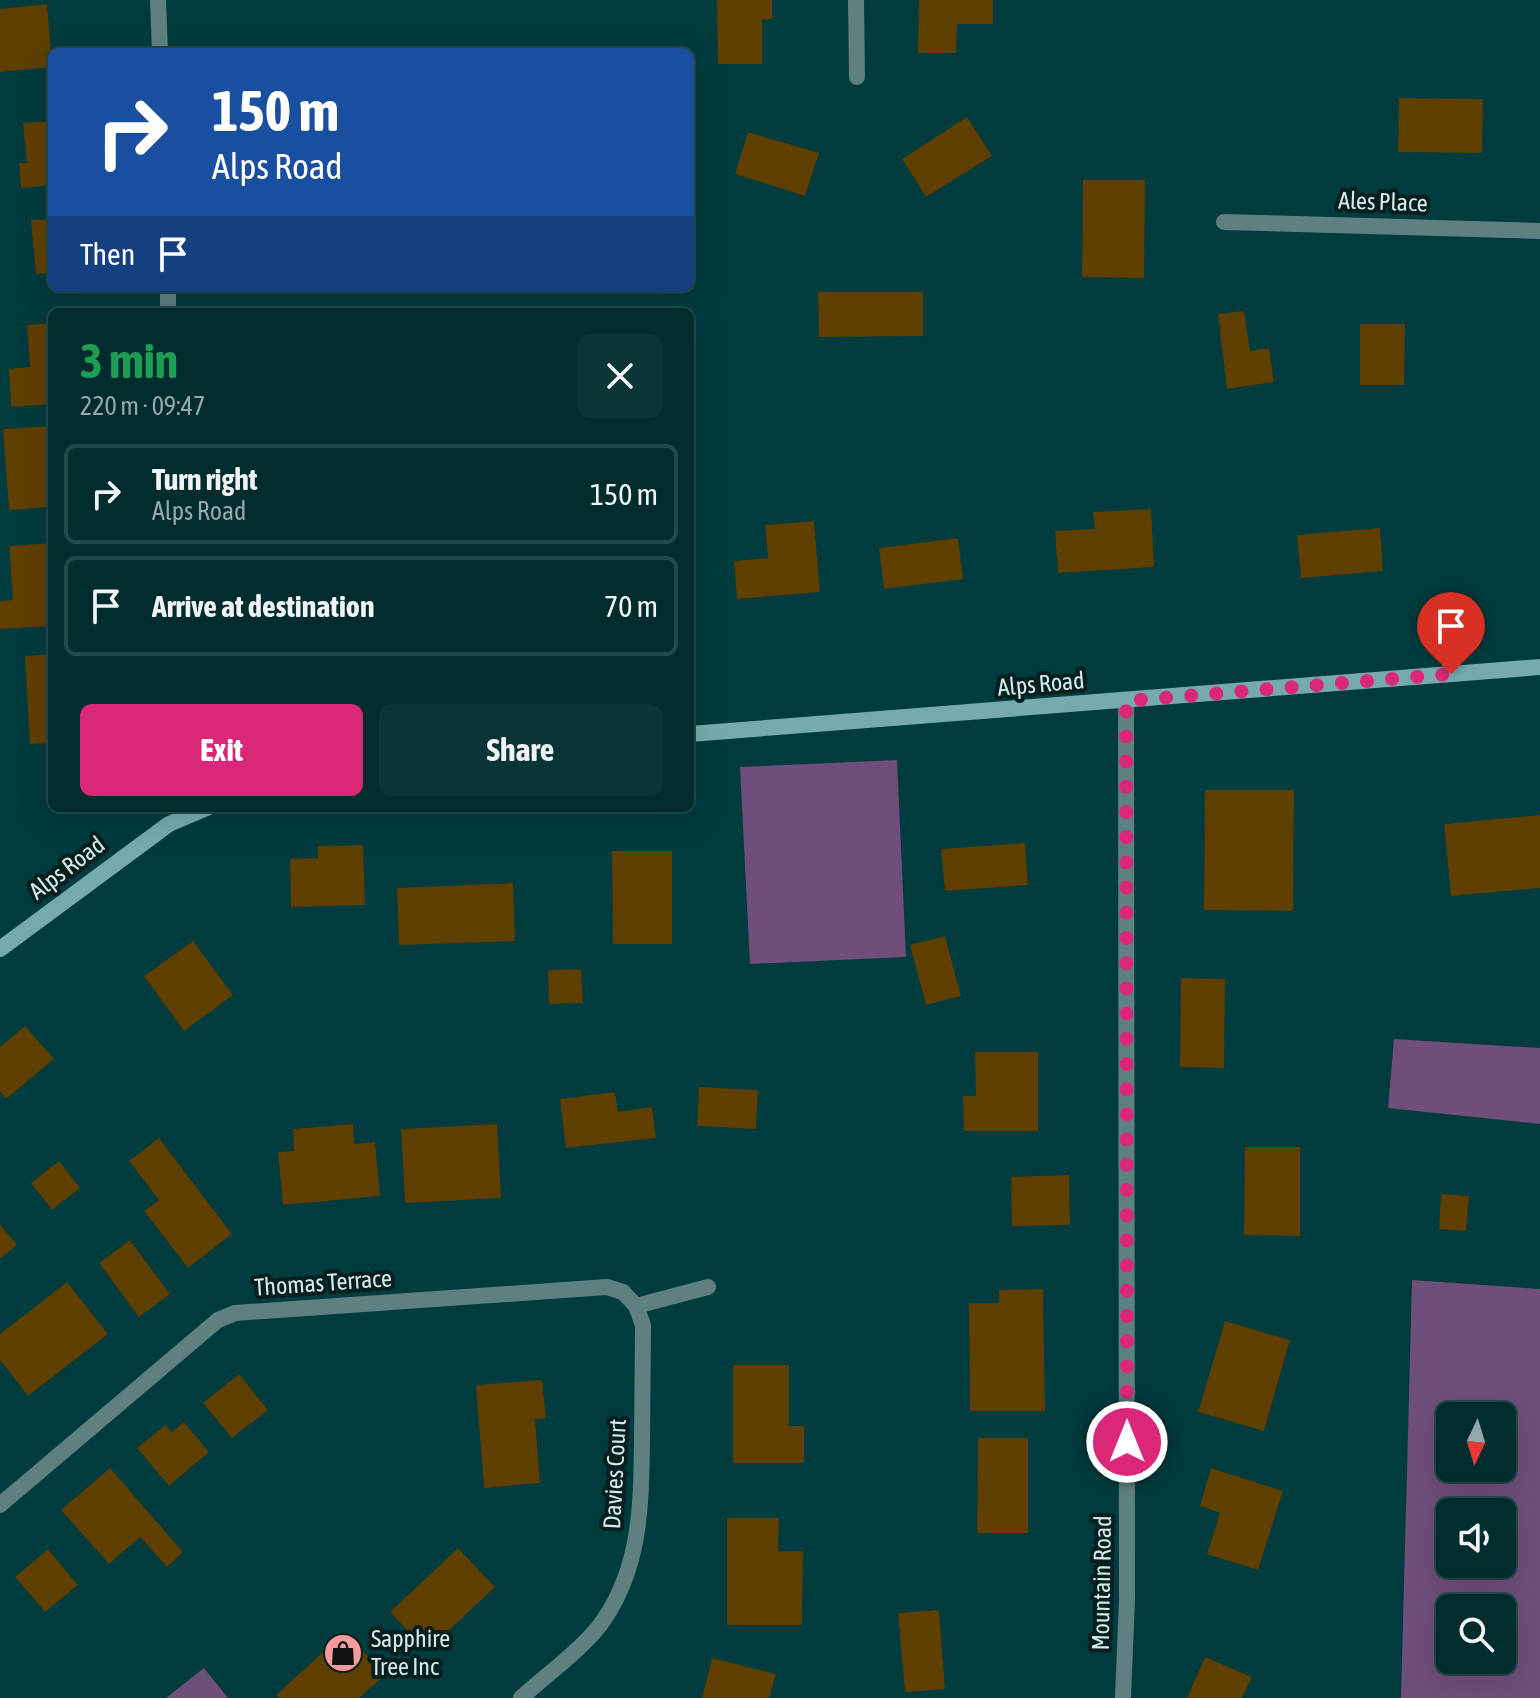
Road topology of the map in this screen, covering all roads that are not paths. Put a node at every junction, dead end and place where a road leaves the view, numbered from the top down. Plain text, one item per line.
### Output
1 (158, 0) edge
2 (856, 0) edge
3 (160, 48) edge
4 (857, 77) dead end
5 (1224, 222) dead end
6 (1540, 231) edge
7 (1540, 667) edge
8 (1126, 701) junction
9 (694, 734) edge
10 (187, 812) edge
11 (0, 949) edge
12 (708, 1287) dead end
13 (636, 1306) junction
14 (0, 1505) edge
15 (521, 1698) edge
16 (1123, 1698) edge

1 - 3 street
2 - 4 street
5 - 6 street, Ales Place
7 - 8 main road, Alps Road
8 - 9 main road, Alps Road
8 - 16 street, Mountain Road
10 - 11 main road, Alps Road
12 - 13 street
13 - 14 street, Thomas Terrace
13 - 15 street, Davies Court

